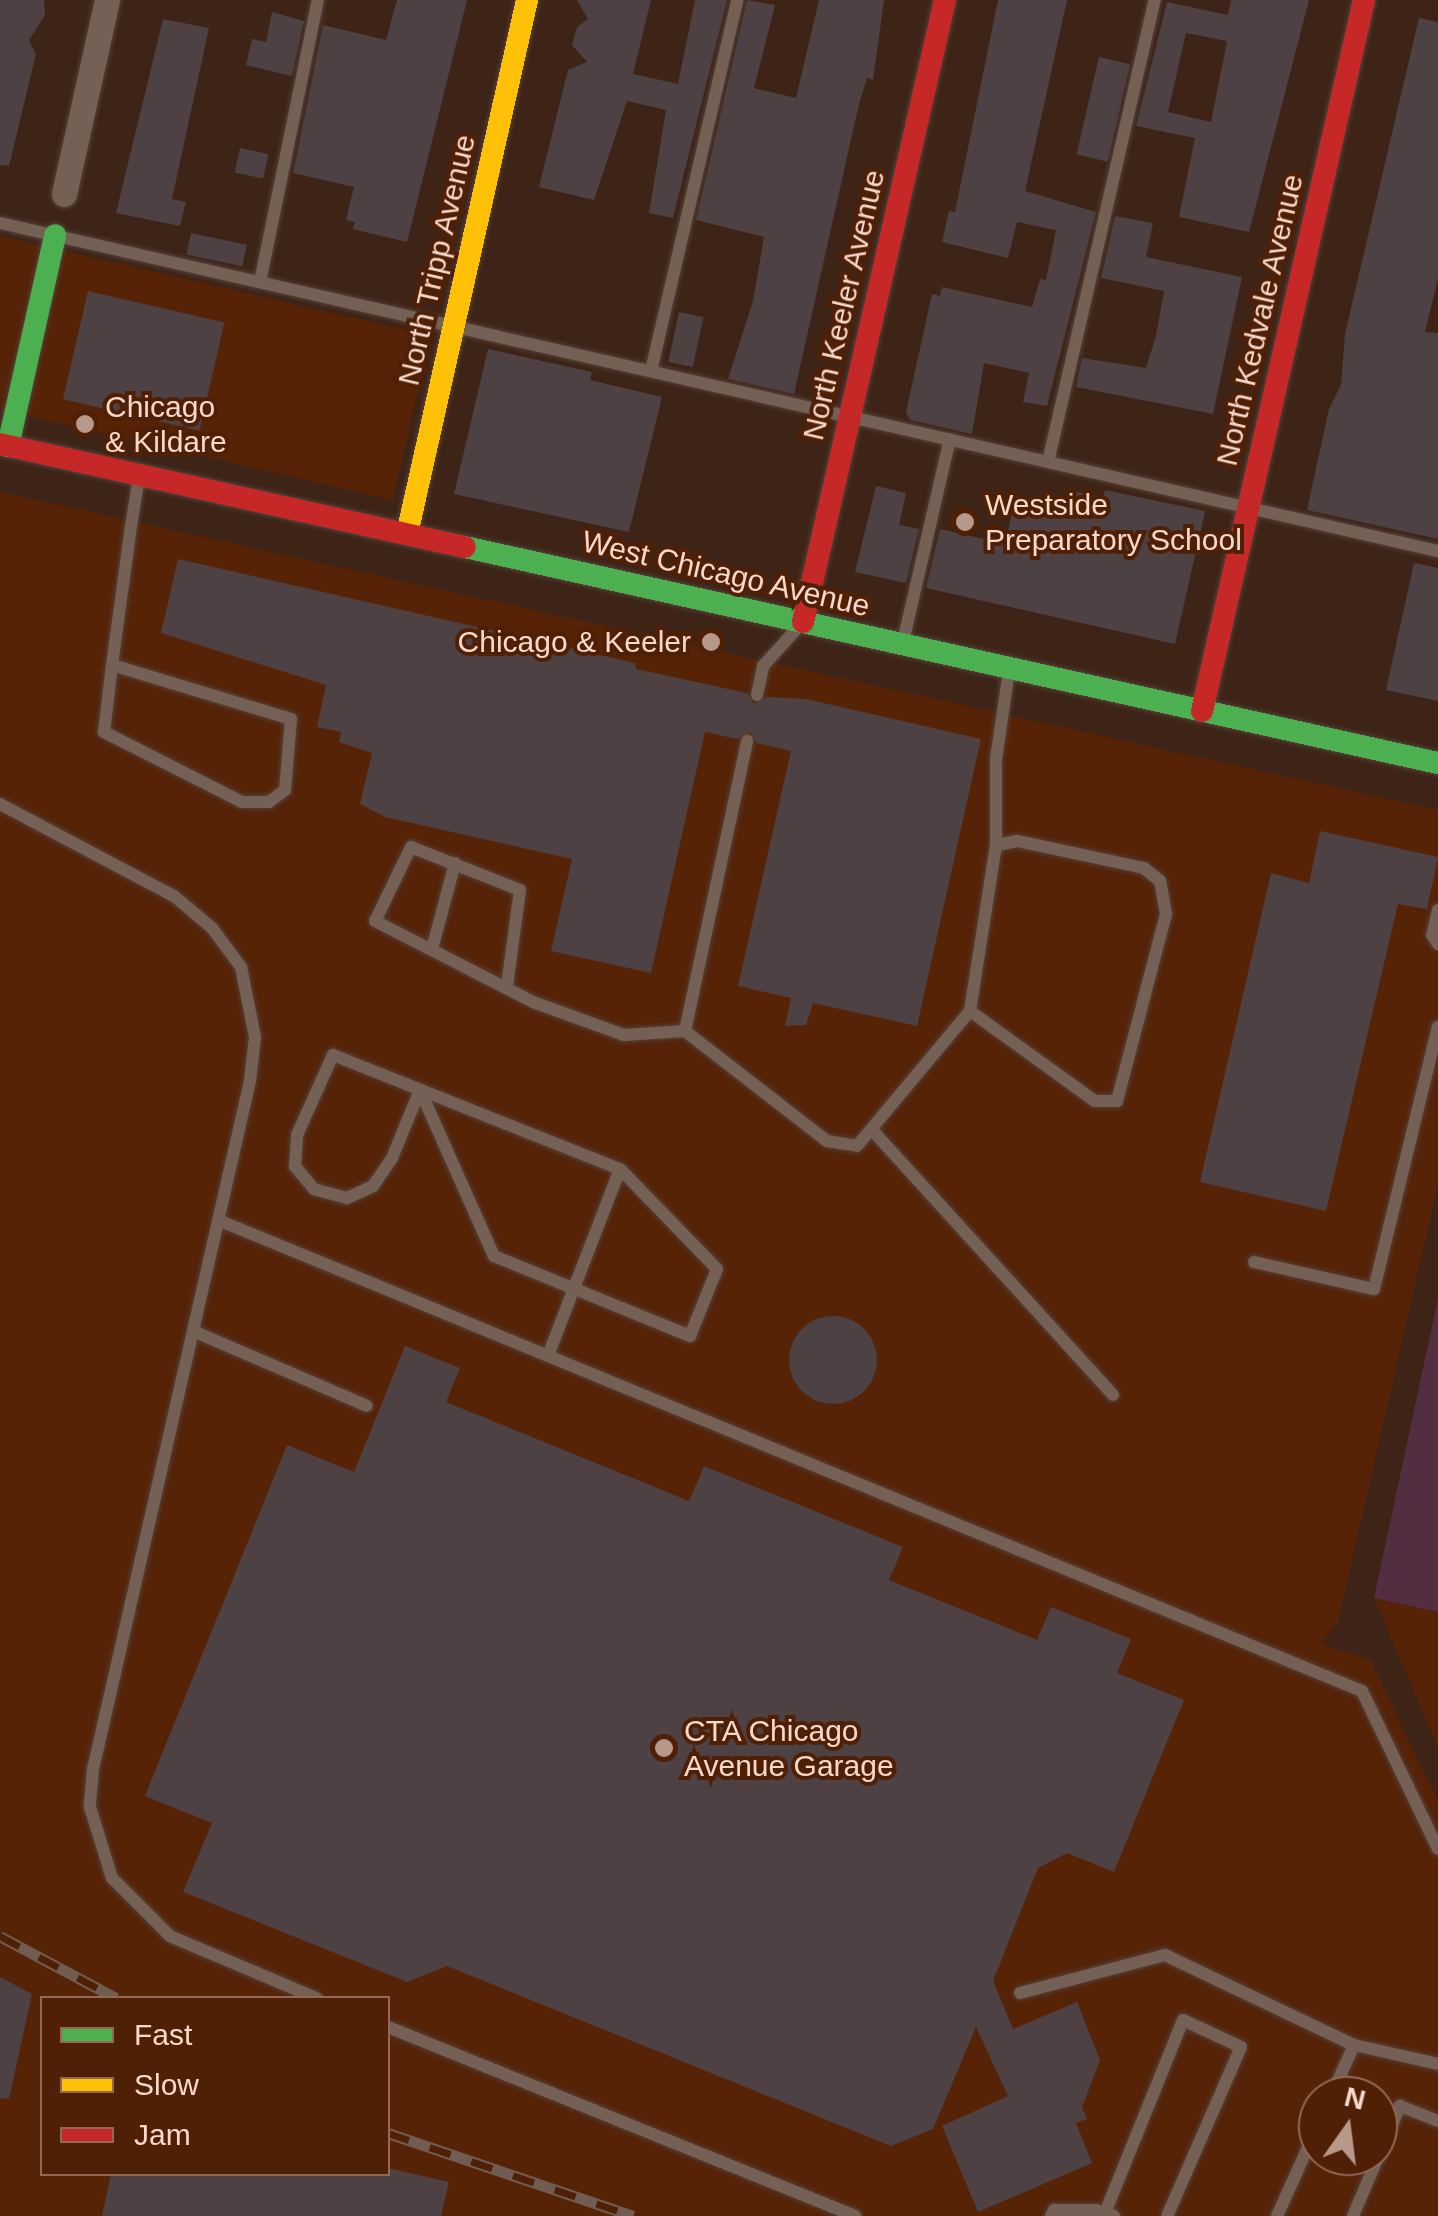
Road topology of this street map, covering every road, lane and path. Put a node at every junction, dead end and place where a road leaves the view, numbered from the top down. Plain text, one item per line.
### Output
1 (107, 0) edge
2 (318, 0) edge
3 (527, 0) edge
4 (736, 0) edge
5 (945, 0) edge
6 (1156, 0) edge
7 (1364, 0) edge
8 (64, 194) dead end
9 (0, 223) edge
10 (55, 235) junction
11 (260, 282) junction
12 (453, 326) junction
13 (651, 371) junction
14 (850, 416) junction
15 (950, 439) junction
16 (4, 445) edge
17 (1048, 462) junction
18 (139, 475) junction
19 (1248, 507) junction
20 (407, 534) junction
21 (1438, 550) edge
22 (803, 622) junction
23 (902, 644) junction
24 (112, 664) junction
25 (1009, 668) junction
26 (756, 695) dead end
27 (1202, 711) junction
28 (747, 741) dead end
29 (1438, 764) edge
30 (0, 804) edge
31 (996, 846) junction
32 (455, 863) junction
33 (1438, 910) edge
34 (1438, 944) edge
35 (432, 949) junction
36 (507, 986) junction
37 (970, 1011) junction
38 (1438, 1027) edge
39 (685, 1031) junction
40 (420, 1090) junction
41 (872, 1130) junction
42 (620, 1170) junction
43 (218, 1220) junction
44 (1254, 1262) dead end
45 (574, 1288) junction
46 (193, 1331) junction
47 (548, 1356) junction
48 (1113, 1395) dead end
49 (367, 1406) dead end
50 (1438, 1849) edge
51 (1020, 1993) dead end
52 (311, 1996) edge
53 (390, 2028) edge
54 (1354, 2044) junction
55 (1438, 2064) edge
56 (1340, 2076) edge
57 (1438, 2120) edge
58 (1298, 2169) edge
59 (1109, 2214) edge
60 (855, 2216) edge
61 (1051, 2216) edge
62 (1167, 2216) edge
63 (1277, 2216) edge
64 (1354, 2216) edge

1 - 8 street
2 - 11 lane
3 - 12 street, North Tripp Avenue
4 - 13 lane
5 - 14 street, North Keeler Avenue
6 - 17 lane
7 - 19 street, North Kedvale Avenue
9 - 10 lane
10 - 11 lane
10 - 16 street
11 - 12 lane
12 - 13 lane
12 - 20 street, North Tripp Avenue
13 - 14 lane
14 - 15 lane
14 - 22 street, North Keeler Avenue
15 - 17 lane
15 - 23 lane
16 - 18 street, West Chicago Avenue
17 - 19 lane
18 - 20 street, West Chicago Avenue
18 - 24 lane
19 - 21 lane
19 - 27 street, North Kedvale Avenue
20 - 22 street, West Chicago Avenue
22 - 23 street, West Chicago Avenue
22 - 26 lane
23 - 25 street, West Chicago Avenue
24 - 24 lane
25 - 27 street, West Chicago Avenue
25 - 31 lane
27 - 29 street, West Chicago Avenue
28 - 39 lane
30 - 43 lane
31 - 37 lane
31 - 37 lane
32 - 35 lane
32 - 35 lane
32 - 36 lane
33 - 34 lane
35 - 36 lane
36 - 39 lane
37 - 41 lane
38 - 44 lane
39 - 41 lane
40 - 40 lane
40 - 42 lane
40 - 45 lane
41 - 48 lane
42 - 45 lane
42 - 45 lane
43 - 46 lane
43 - 47 lane
45 - 47 lane
46 - 49 lane
46 - 52 lane
47 - 50 lane
51 - 54 lane
53 - 60 lane
54 - 55 lane
54 - 56 lane
57 - 64 lane
58 - 63 lane
59 - 61 lane
59 - 62 lane

